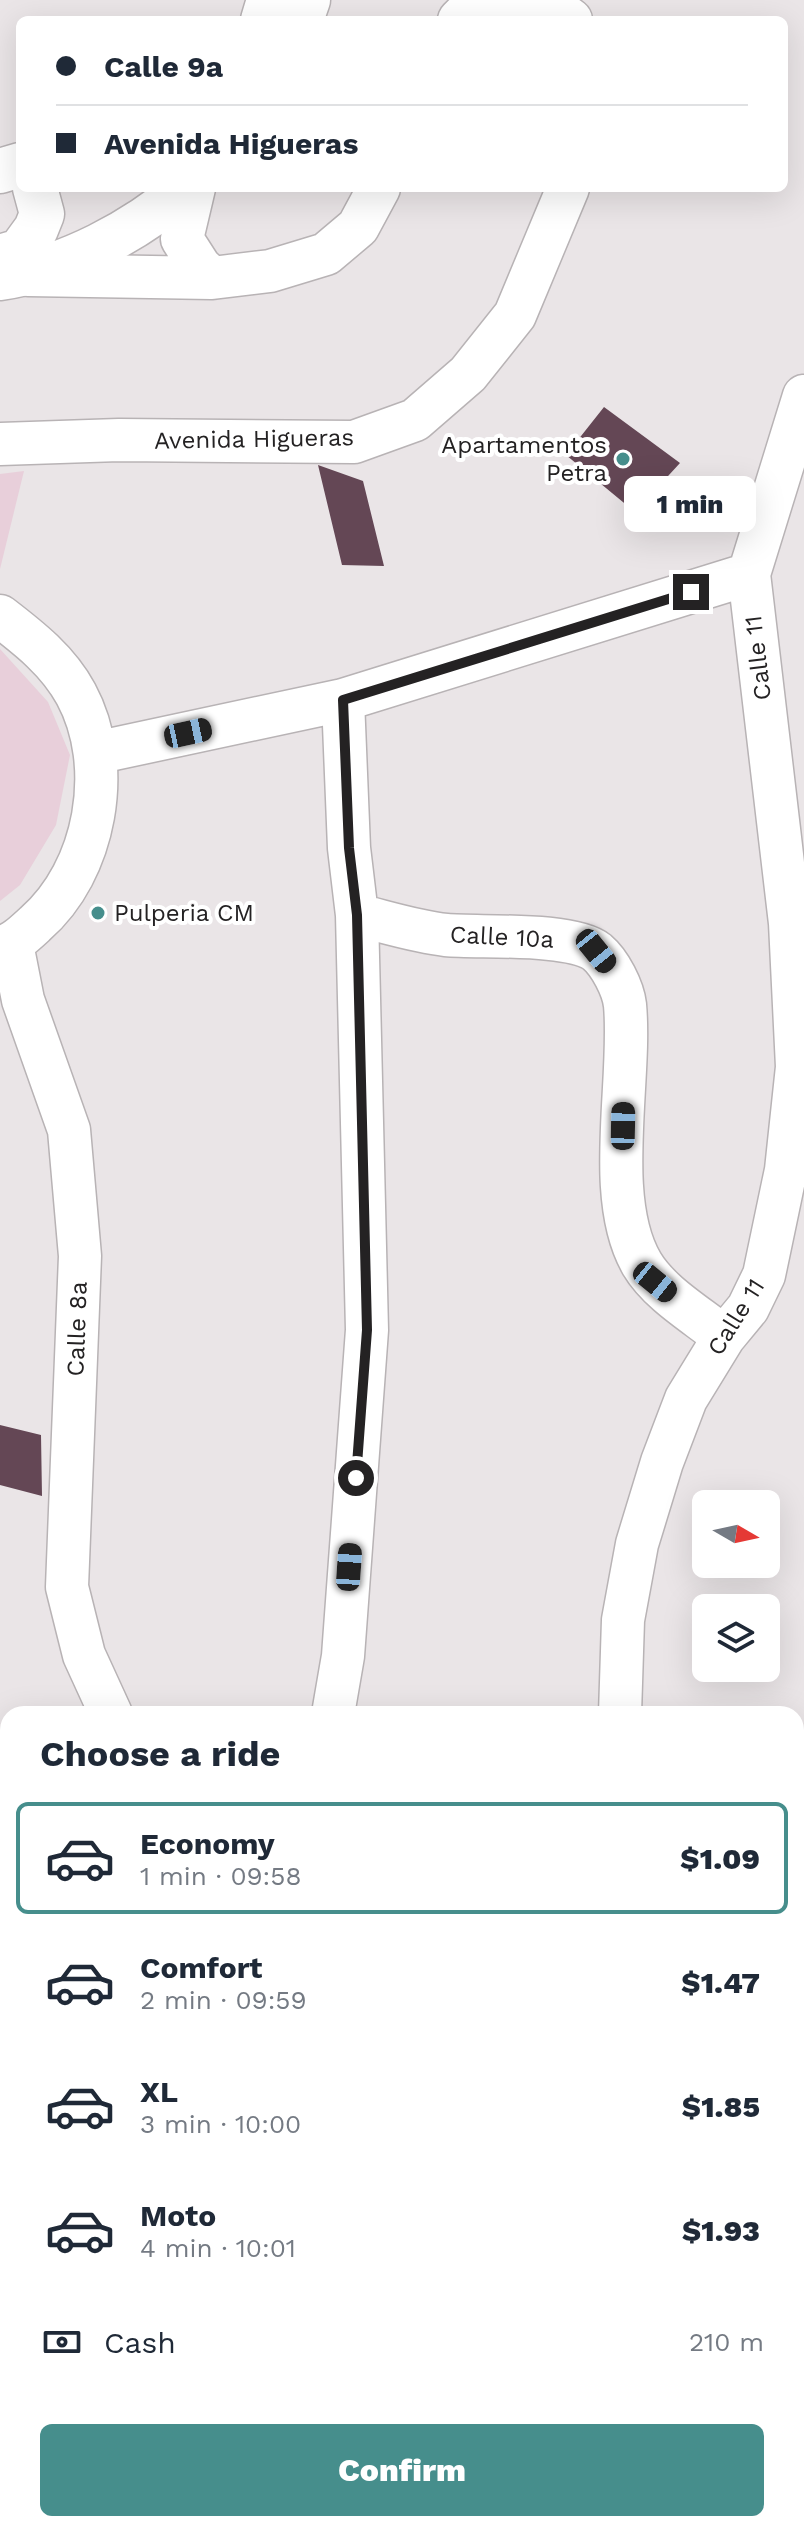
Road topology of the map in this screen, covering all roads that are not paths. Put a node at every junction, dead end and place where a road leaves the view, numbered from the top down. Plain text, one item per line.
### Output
1 (501, 0) edge
2 (463, 16) edge
3 (566, 16) edge
4 (29, 192) edge
5 (181, 192) edge
6 (193, 192) edge
7 (377, 192) edge
8 (566, 192) edge
9 (7, 270) edge
10 (212, 278) junction
11 (804, 396) edge
12 (0, 444) edge
13 (749, 574) junction
14 (0, 616) edge
15 (343, 700) junction
16 (95, 753) junction
17 (357, 915) junction
18 (6, 946) edge
19 (724, 1337) junction
20 (107, 1706) edge
21 (334, 1706) edge
22 (620, 1706) edge

1 - 2 street
1 - 3 street
4 - 9 main road
5 - 9 main road
6 - 10 street
7 - 10 street
8 - 12 street, Avenida Higueras
9 - 10 street
11 - 13 street
13 - 15 street
13 - 19 street, Calle 11
14 - 16 street
15 - 16 street
15 - 17 street
16 - 18 street
17 - 19 street, Calle 10a
17 - 21 street
18 - 20 street, Calle 8a
19 - 22 street, Calle 11

